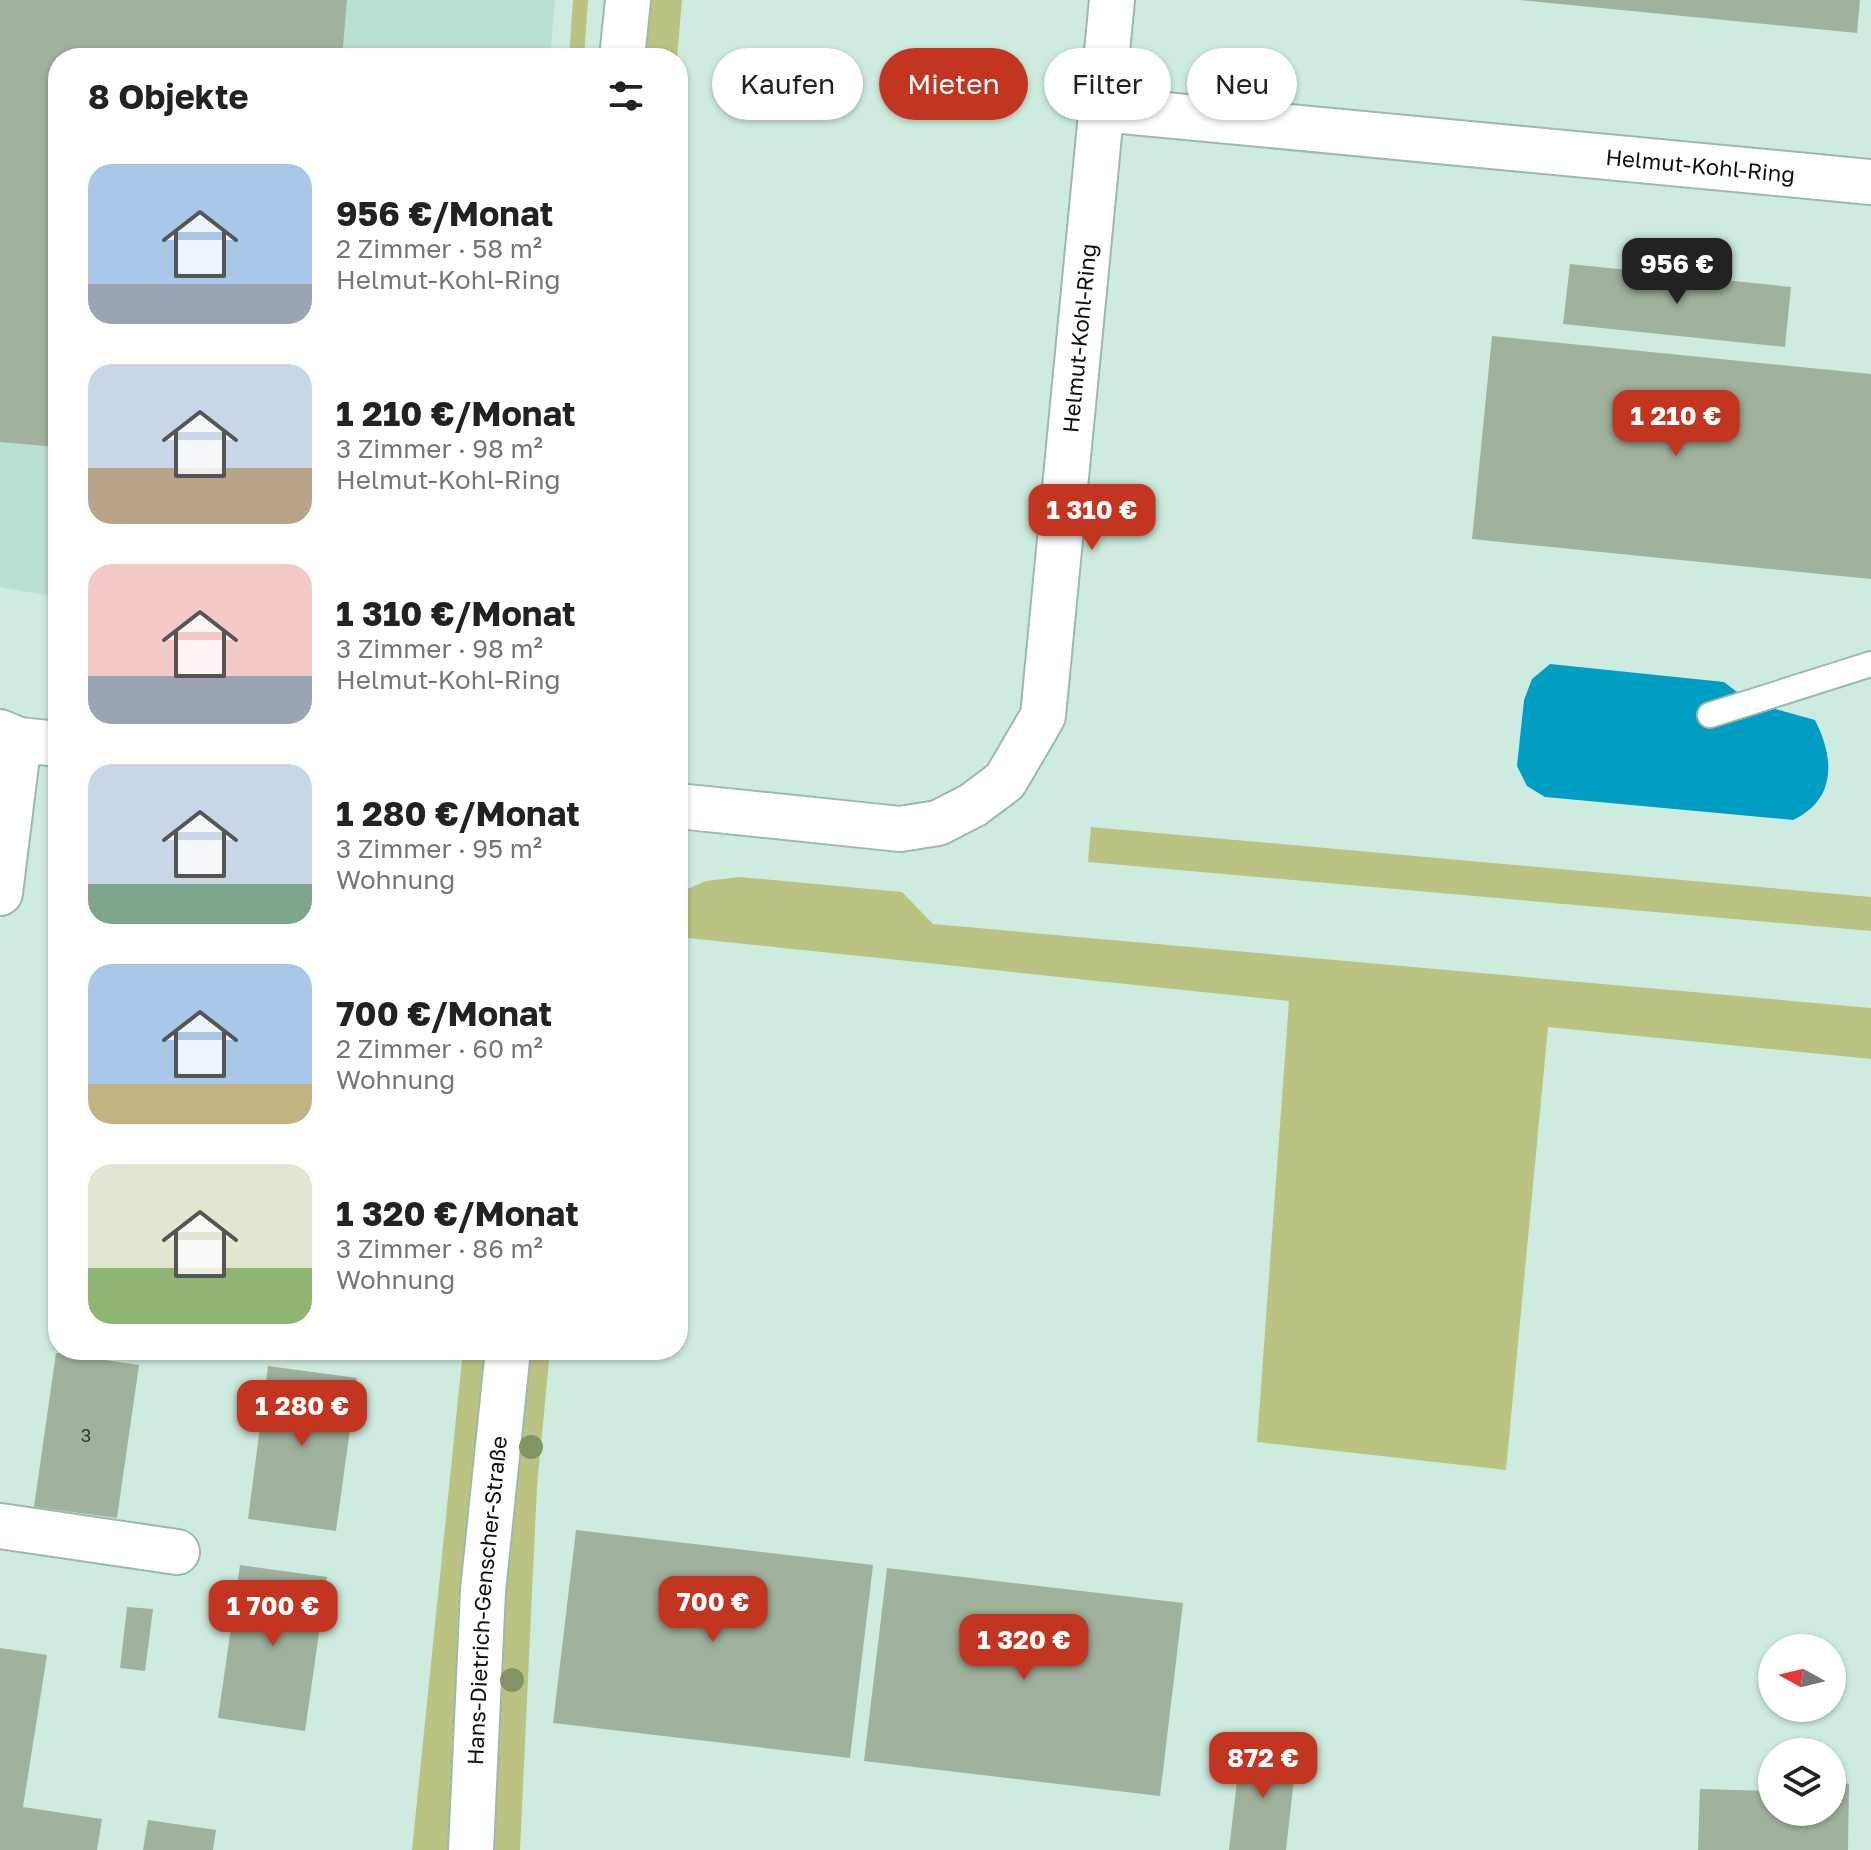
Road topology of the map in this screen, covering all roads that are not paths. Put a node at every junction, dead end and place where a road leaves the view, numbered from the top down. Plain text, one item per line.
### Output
1 (628, 0) edge
2 (1112, 0) edge
3 (623, 48) edge
4 (1107, 48) edge
5 (1171, 116) edge
6 (1100, 120) edge
7 (1871, 182) edge
8 (1871, 664) edge
9 (1710, 715) dead end
10 (26, 739) edge
11 (688, 807) edge
12 (0, 893) edge
13 (507, 1360) edge
14 (0, 1526) edge
15 (177, 1552) dead end
16 (471, 1850) edge

1 - 3 street
2 - 4 street, Helmut-Kohl-Ring
5 - 7 street, Helmut-Kohl-Ring
6 - 11 street, Helmut-Kohl-Ring
8 - 9 lane
10 - 12 street
13 - 16 street, Hans-Dietrich-Genscher-Straße
14 - 15 street

